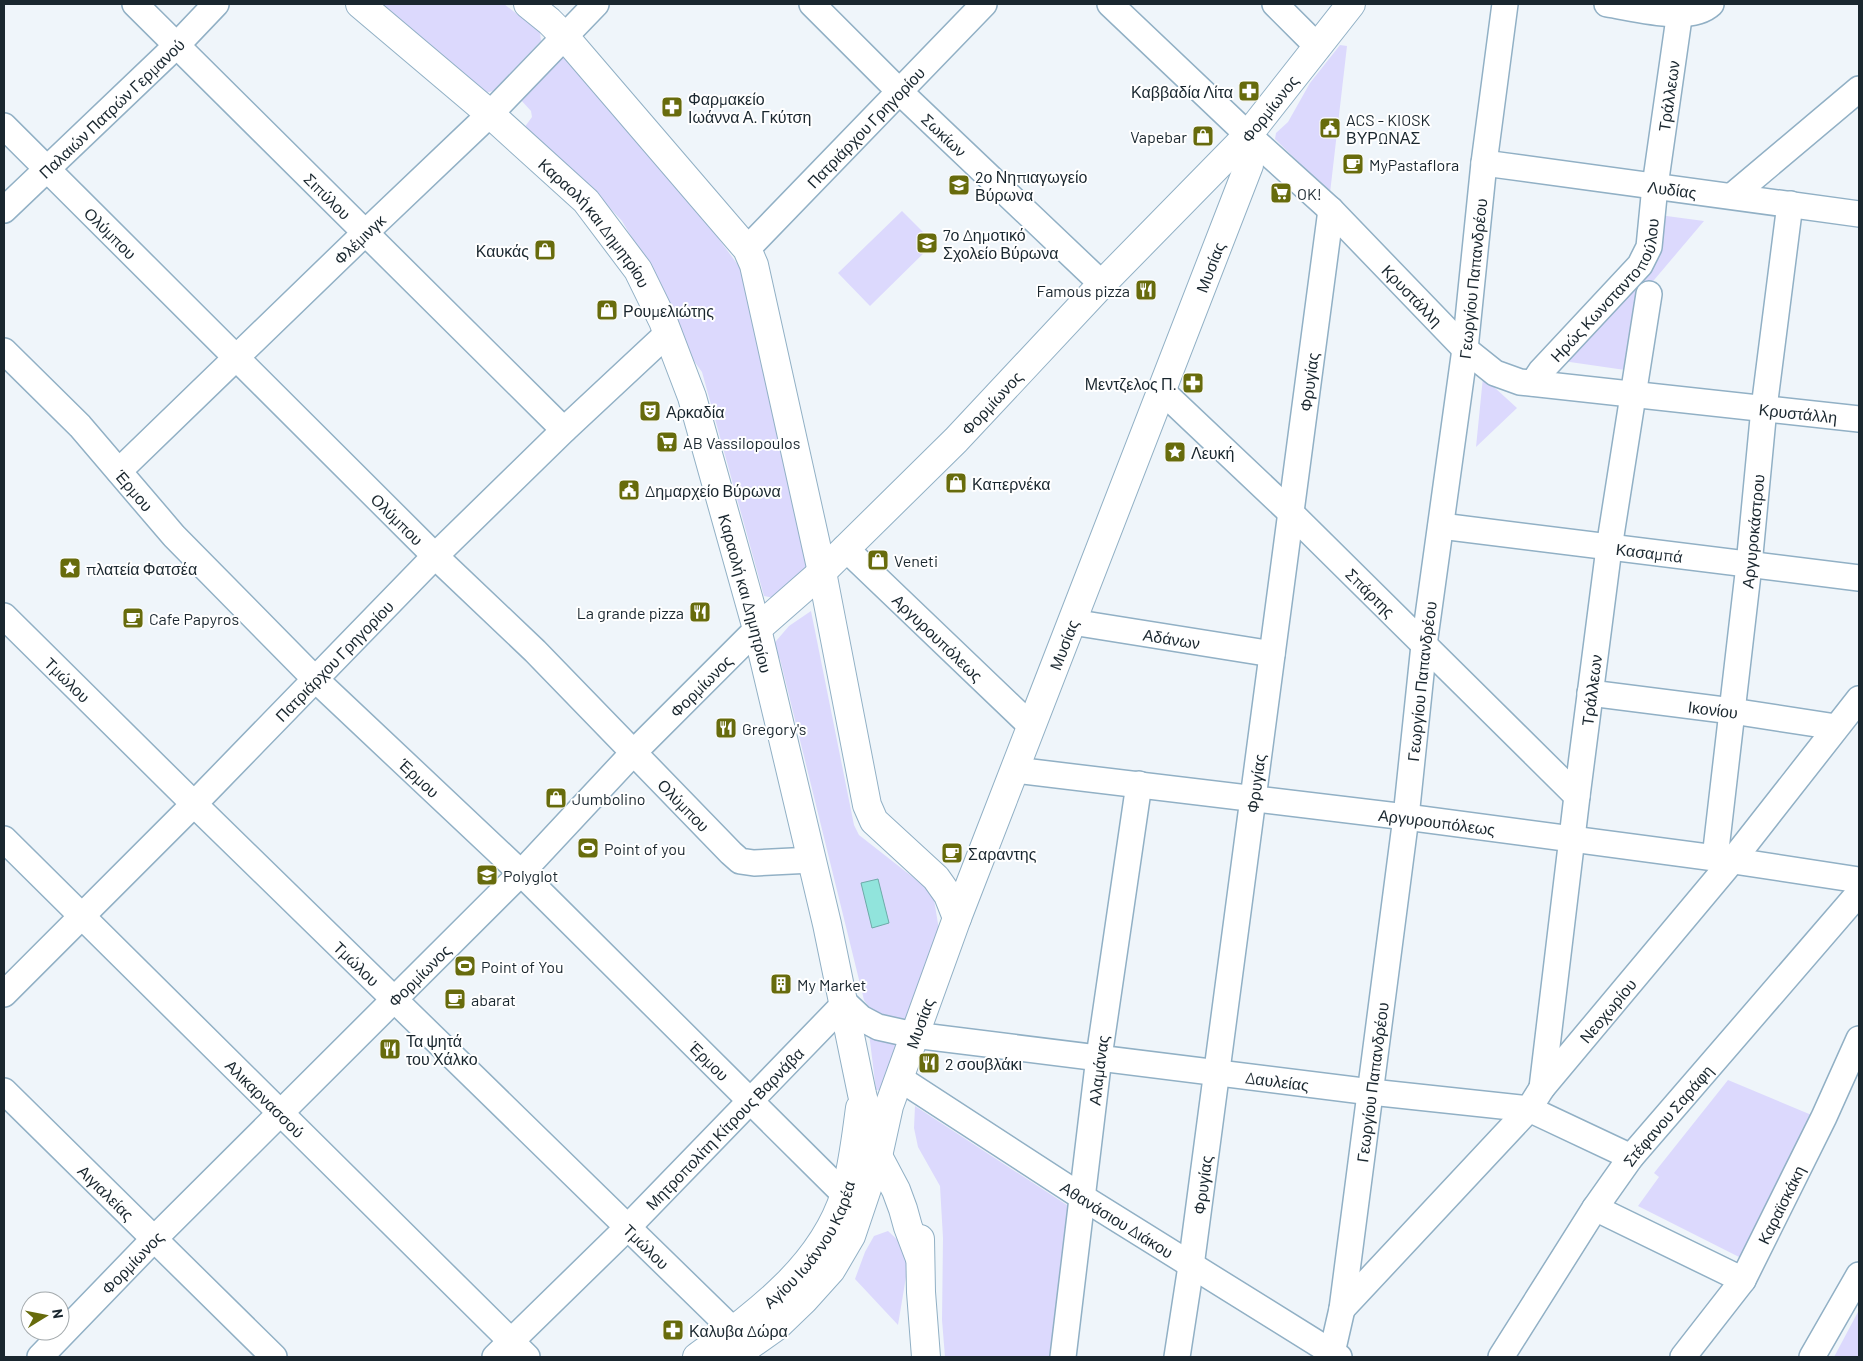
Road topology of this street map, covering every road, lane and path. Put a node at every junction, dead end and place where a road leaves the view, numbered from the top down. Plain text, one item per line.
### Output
1 (135, 4) edge
2 (216, 4) edge
3 (360, 4) edge
4 (528, 4) edge
5 (596, 4) edge
6 (812, 4) edge
7 (984, 4) edge
8 (1110, 4) edge
9 (1275, 4) edge
10 (1351, 4) edge
11 (1505, 4) edge
12 (1607, 4) edge
13 (1711, 4) edge
14 (1680, 9) edge
15 (565, 37) junction
16 (176, 46) junction
17 (1318, 46) junction
18 (1859, 89) edge
19 (900, 92) junction
20 (490, 114) junction
21 (4, 126) edge
22 (1248, 135) junction
23 (1484, 163) junction
24 (46, 169) junction
25 (1655, 186) junction
26 (1732, 196) junction
27 (1790, 204) junction
28 (4, 210) edge
29 (1331, 210) junction
30 (1859, 214) edge
31 (366, 232) junction
32 (746, 249) junction
33 (1102, 284) junction
34 (1648, 294) dead end
35 (668, 333) junction
36 (1465, 349) junction
37 (4, 351) edge
38 (236, 358) junction
39 (1533, 383) junction
40 (1162, 391) junction
41 (1633, 394) junction
42 (1764, 408) junction
43 (1859, 419) edge
44 (564, 430) junction
45 (119, 471) junction
46 (1291, 513) junction
47 (1441, 526) junction
48 (845, 548) junction
49 (1609, 548) junction
50 (435, 556) junction
51 (1749, 565) junction
52 (822, 572) junction
53 (1859, 578) edge
54 (4, 616) edge
55 (1072, 622) junction
56 (757, 630) junction
57 (1424, 645) junction
58 (1272, 654) junction
59 (314, 678) junction
60 (1590, 692) junction
61 (1859, 699) edge
62 (1732, 711) junction
63 (1031, 726) junction
64 (1836, 727) junction
65 (633, 753) junction
66 (1015, 770) junction
67 (1139, 784) junction
68 (1577, 796) junction
69 (1253, 799) junction
70 (194, 804) junction
71 (1406, 817) junction
72 (4, 839) edge
73 (1572, 840) junction
74 (812, 860) junction
75 (1723, 860) junction
76 (521, 873) junction
77 (1859, 880) edge
78 (1859, 893) edge
79 (81, 916) junction
80 (957, 918) junction
81 (4, 994) edge
82 (395, 1001) junction
83 (845, 1003) junction
84 (914, 1035) junction
85 (1859, 1039) edge
86 (1099, 1057) junction
87 (1216, 1073) junction
88 (899, 1078) junction
89 (1542, 1088) junction
90 (4, 1091) edge
91 (1370, 1092) junction
92 (862, 1094) junction
93 (750, 1102) junction
94 (889, 1106) junction
95 (1529, 1109) junction
96 (281, 1114) junction
97 (878, 1156) junction
98 (1631, 1157) junction
99 (844, 1195) junction
100 (1082, 1197) junction
101 (1595, 1208) junction
102 (628, 1227) junction
103 (908, 1227) junction
104 (851, 1236) junction
105 (154, 1239) junction
106 (919, 1256) junction
107 (1191, 1266) junction
108 (1859, 1275) edge
109 (1743, 1280) junction
110 (1342, 1309) junction
111 (741, 1349) edge
112 (511, 1352) edge
113 (1334, 1356) edge
114 (40, 1357) edge
115 (274, 1357) edge
116 (697, 1357) edge
117 (926, 1357) edge
118 (1063, 1357) edge
119 (1177, 1357) edge
120 (1501, 1357) edge
121 (1683, 1357) edge
122 (1812, 1357) edge

1 - 16 street, Σιπύλου
2 - 16 street, Παλαιών Πατρών Γερμανού
3 - 20 street, Καραολή και Δημητρίου
4 - 15 street
5 - 15 street, Φλέμινγκ
6 - 19 street, Σωκίων
7 - 19 street, Πατριάρχου Γρηγορίου
8 - 22 street, Κρυστάλλη
9 - 17 street
10 - 17 street, Φορμίωνος
11 - 23 street, Γεωργίου Παπανδρέου
12 - 14 street
13 - 14 street
14 - 25 street, Τράλλεων
15 - 20 street, Φλέμινγκ
15 - 32 street
16 - 24 street, Παλαιών Πατρών Γερμανού
16 - 31 street, Σιπύλου
17 - 22 street, Φορμίωνος
18 - 26 street
19 - 32 street, Πατριάρχου Γρηγορίου
19 - 33 street, Σωκίων
20 - 31 street, Φλέμινγκ
20 - 35 street, Καραολή και Δημητρίου
21 - 24 street, Ολύμπου
22 - 29 street, Κρυστάλλη
22 - 33 street, Φορμίωνος
22 - 40 street, Μυσίας
23 - 25 street, Λυδίας
23 - 36 street, Γεωργίου Παπανδρέου
24 - 28 street, Παλαιών Πατρών Γερμανού
24 - 38 street, Ολύμπου
25 - 26 street, Λυδίας
25 - 39 street, Ηρώς Κωνσταντοπούλου
26 - 27 street, Λυδίας
27 - 30 street, Λυδίας
27 - 42 street, Αργυροκάστρου
29 - 36 street, Κρυστάλλη
29 - 46 street, Φρυγίας
31 - 38 street, Φλέμινγκ
31 - 44 street, Σιπύλου
32 - 52 street
33 - 48 street, Φορμίωνος
34 - 41 street, Τράλλεων
35 - 44 street, Πατριάρχου Γρηγορίου
35 - 56 street, Καραολή και Δημητρίου
36 - 39 street, Κρυστάλλη
36 - 47 street, Γεωργίου Παπανδρέου
37 - 45 street, Έρμου
38 - 45 street, Φλέμινγκ
38 - 50 street, Ολύμπου
39 - 41 street, Κρυστάλλη
40 - 46 street, Σπάρτης
40 - 55 street, Μυσίας
41 - 42 street, Κρυστάλλη
41 - 49 street, Τράλλεων
42 - 43 street, Κρυστάλλη
42 - 51 street, Αργυροκάστρου
44 - 50 street, Πατριάρχου Γρηγορίου
45 - 59 street, Έρμου
46 - 57 street, Σπάρτης
46 - 58 street, Φρυγίας
47 - 49 street, Κασαμπά
47 - 57 street, Γεωργίου Παπανδρέου
48 - 52 street, Φορμίωνος
48 - 63 street, Αργυρουπόλεως
49 - 51 street, Κασαμπά
49 - 60 street, Τράλλεων
50 - 59 street, Πατριάρχου Γρηγορίου
50 - 65 street, Ολύμπου
51 - 53 street, Κασαμπά
51 - 62 street, Αργυροκάστρου
52 - 56 street, Φορμίωνος
52 - 80 street
54 - 70 street, Τμώλου
55 - 58 street, Αδάνων
55 - 63 street, Μυσίας
56 - 65 street, Φορμίωνος
56 - 74 street, Καραολή και Δημητρίου
57 - 68 street, Σπάρτης
57 - 71 street, Γεωργίου Παπανδρέου
58 - 69 street, Φρυγίας
59 - 70 street, Πατριάρχου Γρηγορίου
59 - 76 street, Έρμου
60 - 62 street, Ικονίου
60 - 68 street, Τράλλεων
61 - 64 street, Νεοχωρίου
62 - 64 street, Ικονίου
62 - 75 street, Αργυροκάστρου
63 - 66 street, Μυσίας
64 - 75 street, Νεοχωρίου
65 - 74 street, Ολύμπου
65 - 76 street, Φορμίωνος
66 - 67 street, Αργυρουπόλεως
66 - 80 street, Μυσίας
67 - 69 street, Αργυρουπόλεως
67 - 86 street, Αλαμάνας
68 - 73 street, Τράλλεων
69 - 71 street, Αργυρουπόλεως
69 - 87 street, Φρυγίας
70 - 79 street, Πατριάρχου Γρηγορίου
70 - 82 street, Τμώλου
71 - 73 street, Αργυρουπόλεως
71 - 91 street, Γεωργίου Παπανδρέου
72 - 79 street, Αλικαρνασσού
73 - 75 street, Αργυρουπόλεως
73 - 89 street, Τράλλεων
74 - 83 street, Καραολή και Δημητρίου
75 - 77 street, Αργυρουπόλεως
75 - 89 street, Νεοχωρίου
76 - 82 street, Φορμίωνος
76 - 93 street, Έρμου
78 - 98 street, Στέφανου Σαράφη
79 - 81 street, Πατριάρχου Γρηγορίου
79 - 96 street, Αλικαρνασσού
80 - 84 street, Μυσίας
82 - 96 street, Φορμίωνος
82 - 102 street, Τμώλου
83 - 84 street, Δαυλείας
83 - 92 street, Καραολή και Δημητρίου
83 - 93 street, Μητροπολίτη Κίτρους Βαρνάβα
84 - 86 street, Δαυλείας
84 - 88 street, Μυσίας
85 - 109 street, Καραϊσκάκη
86 - 87 street, Δαυλείας
86 - 100 street, Αλαμάνας
87 - 91 street, Δαυλείας
87 - 107 street, Φρυγίας
88 - 94 street, Μυσίας
88 - 100 street, Αθανάσιου Διάκου
89 - 95 street, Νεοχωρίου
90 - 105 street, Αιγιαλείας
91 - 95 street, Δαυλείας
91 - 110 street, Γεωργίου Παπανδρέου
92 - 97 street, Καραολή και Δημητρίου
92 - 99 street, Αγίου Ιωάννου Καρέα
93 - 99 street, Έρμου
93 - 102 street, Μητροπολίτη Κίτρους Βαρνάβα
94 - 97 street, Μυσίας
94 - 106 street
95 - 98 street, Δαυλείας
95 - 110 street, Νεοχωρίου
96 - 105 street, Φορμίωνος
96 - 112 street, Αλικαρνασσού
97 - 103 street, Καραολή και Δημητρίου
97 - 104 street, Αγίου Ιωάννου Καρέα
98 - 101 street, Στέφανου Σαράφη
99 - 111 street, Αγίου Ιωάννου Καρέα
100 - 107 street, Αθανάσιου Διάκου
100 - 118 street, Αλαμάνας
101 - 109 street
101 - 120 street, Στέφανου Σαράφη
102 - 111 street, Τμώλου
102 - 112 street, Μητροπολίτη Κίτρους Βαρνάβα
103 - 104 street
103 - 106 street, Καραολή και Δημητρίου
104 - 111 street, Αγίου Ιωάννου Καρέα
105 - 114 street, Φορμίωνος
105 - 115 street, Αιγιαλείας
106 - 117 street
107 - 113 street, Αθανάσιου Διάκου
107 - 119 street, Φρυγίας
108 - 122 street
109 - 121 street, Καραϊσκάκη
110 - 113 street, Γεωργίου Παπανδρέου
111 - 116 street, Αγίου Ιωάννου Καρέα

